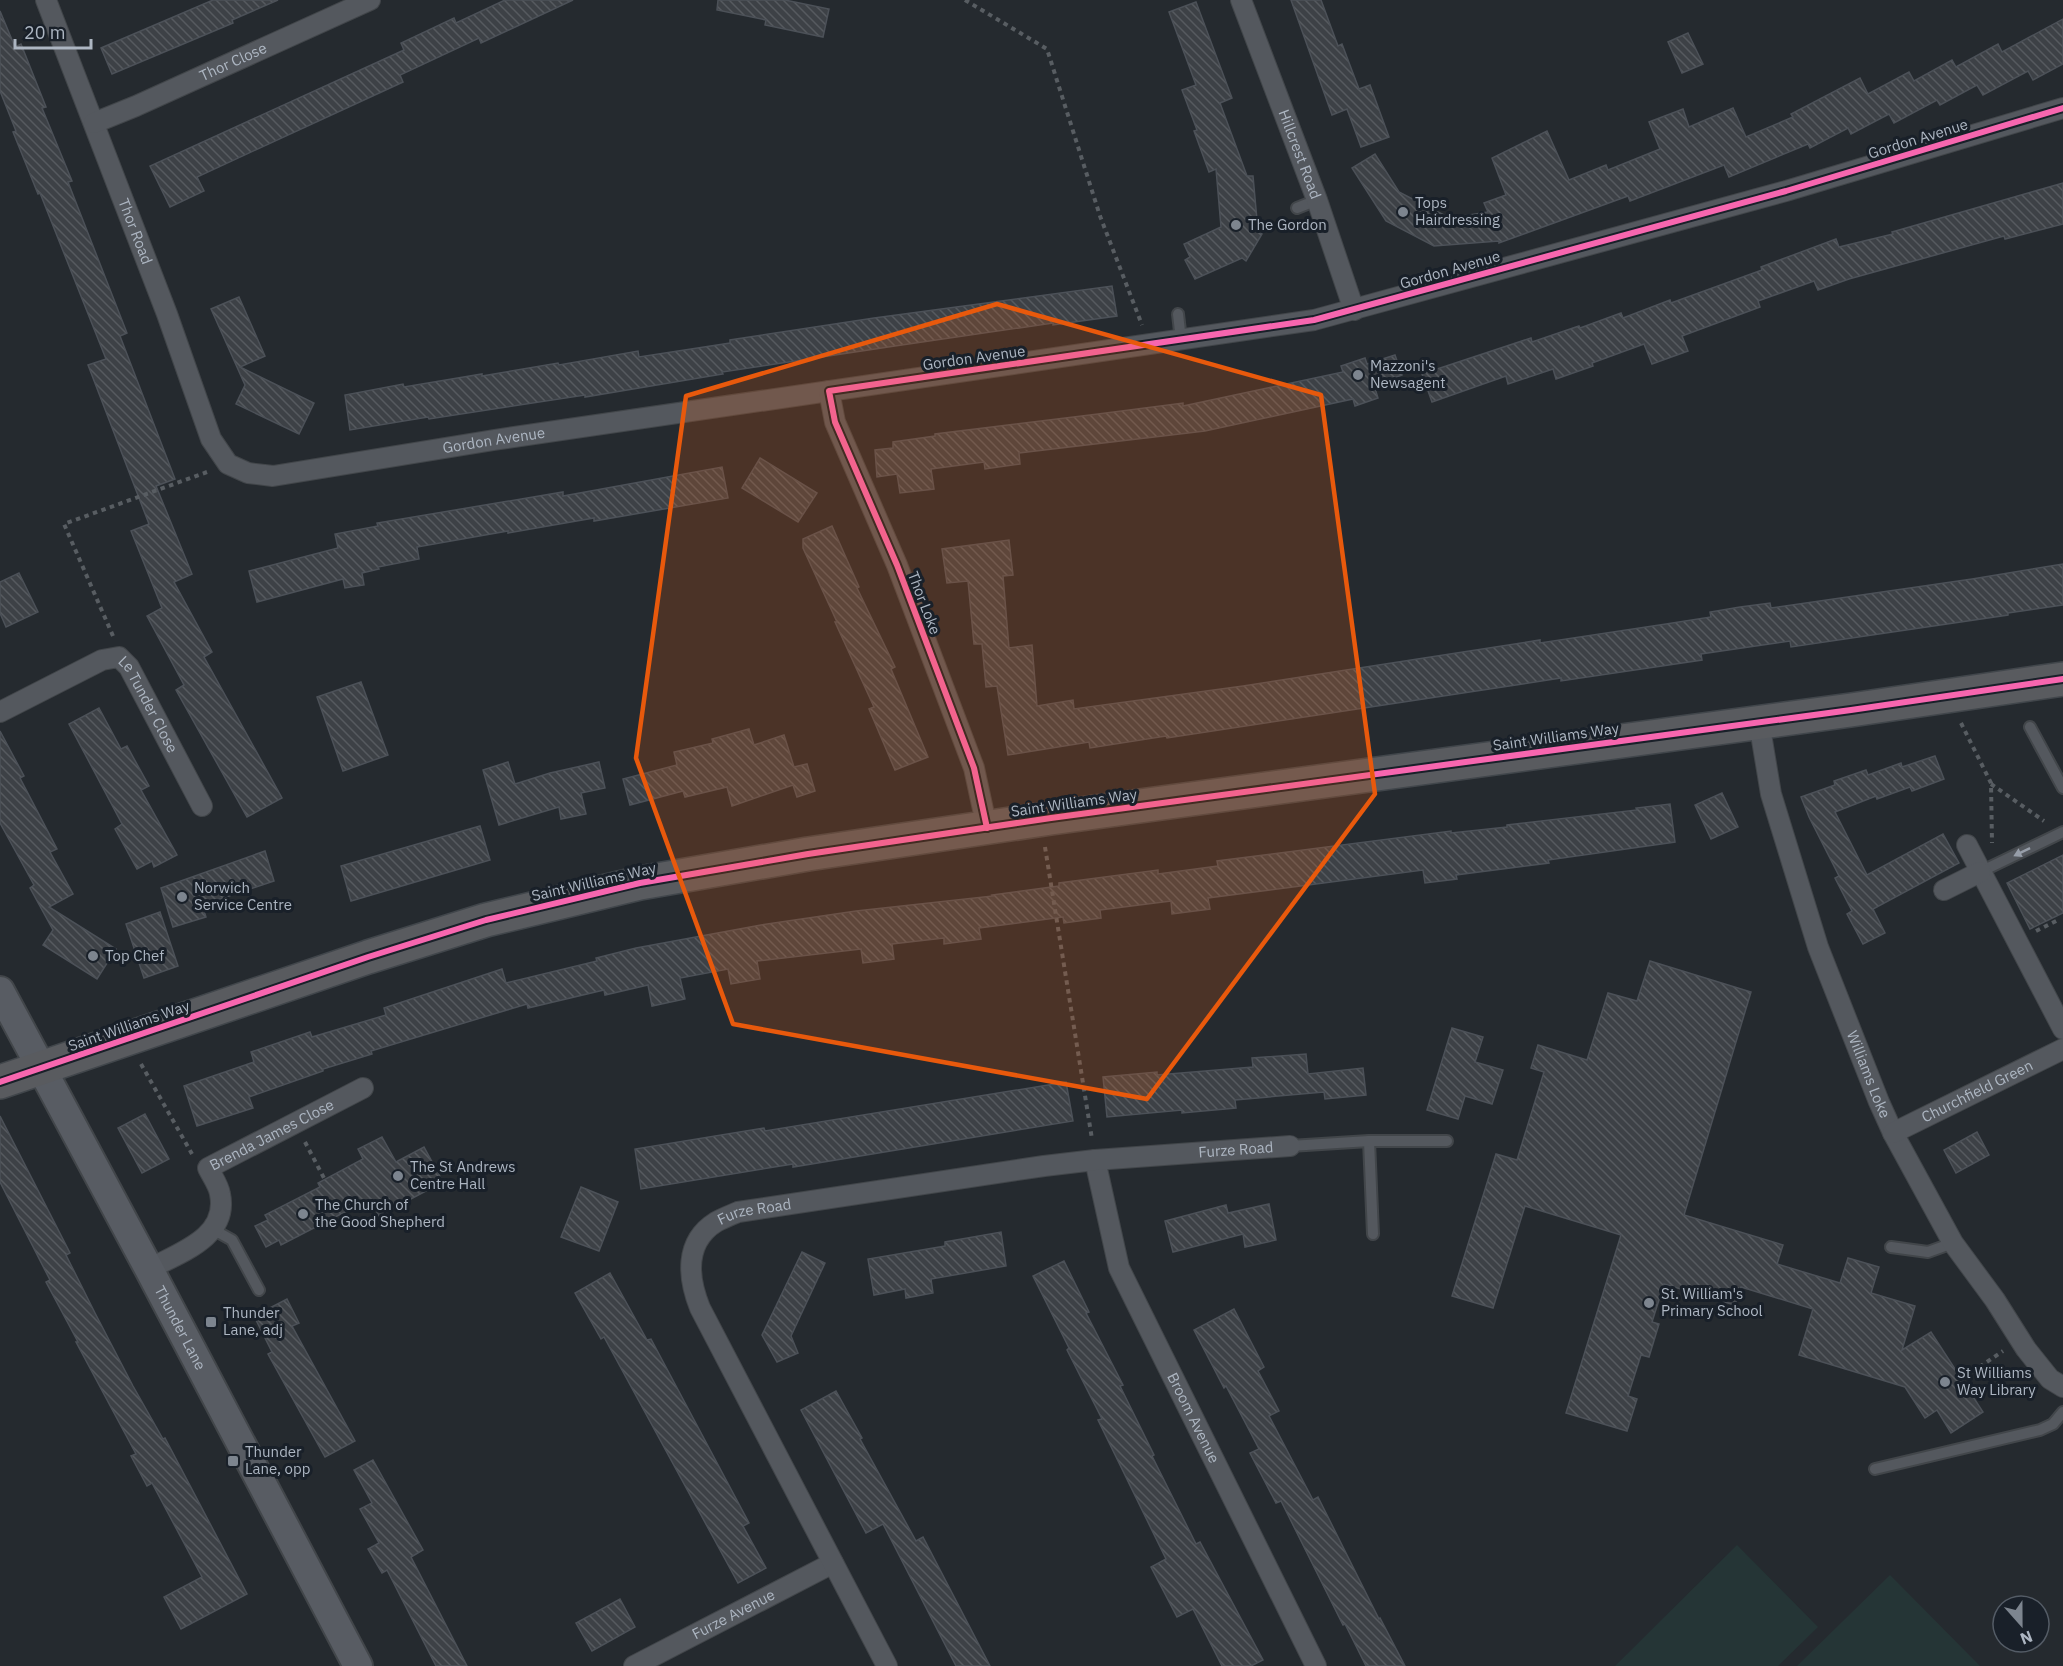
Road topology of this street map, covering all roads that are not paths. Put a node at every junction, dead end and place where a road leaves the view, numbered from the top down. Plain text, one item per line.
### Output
1 (46, 0) edge
2 (370, 0) edge
3 (1241, 0) edge
4 (2063, 108) edge
5 (94, 123) junction
6 (1317, 200) junction
7 (1298, 208) dead end
8 (1354, 310) junction
9 (1178, 314) dead end
10 (1181, 340) junction
11 (829, 391) junction
12 (227, 463) joint
13 (2063, 679) edge
14 (0, 712) edge
15 (1759, 722) junction
16 (2030, 727) dead end
17 (2063, 788) edge
18 (202, 806) dead end
19 (987, 828) junction
20 (2058, 834) edge
21 (1967, 845) dead end
22 (1980, 872) junction
23 (1944, 890) dead end
24 (0, 991) edge
25 (2061, 1019) edge
26 (2063, 1049) edge
27 (42, 1069) junction
28 (0, 1082) edge
29 (363, 1088) dead end
30 (1893, 1133) junction
31 (1369, 1141) junction
32 (1447, 1141) dead end
33 (1290, 1146) joint
34 (1095, 1160) junction
35 (214, 1230) junction
36 (1373, 1234) dead end
37 (1953, 1243) junction
38 (1891, 1247) dead end
39 (149, 1269) junction
40 (259, 1290) dead end
41 (2063, 1387) edge
42 (2063, 1412) edge
43 (1875, 1469) dead end
44 (833, 1563) junction
45 (358, 1666) edge
46 (634, 1666) edge
47 (887, 1666) edge
48 (1316, 1666) edge

1 - 5 street, Thor Road
2 - 5 street, Thor Close
3 - 6 street, Hillcrest Road
4 - 8 street, Gordon Avenue
5 - 12 street, Thor Road
6 - 7 lane
6 - 8 street, Hillcrest Road
8 - 10 street, Gordon Avenue
9 - 10 lane
10 - 11 street, Gordon Avenue
11 - 12 street, Gordon Avenue
11 - 19 street, Thor Loke
13 - 15 highway, Saint Williams Way
14 - 18 street, Le Tunder Close
15 - 19 highway, Saint Williams Way
15 - 30 street, Williams Loke
16 - 17 lane
19 - 27 highway, Saint Williams Way
20 -> 22 lane
21 - 22 street
22 - 23 street
22 - 25 street
24 - 27 street, Thunder Lane
26 - 30 street, Churchfield Green
27 - 28 highway, Saint Williams Way
27 - 39 street, Thunder Lane
29 - 35 street, Brenda James Close
30 - 37 street, Williams Loke
31 - 32 lane
31 - 33 lane
31 - 36 lane
33 - 34 street, Furze Road
34 - 44 street, Furze Road
34 - 48 street, Broom Avenue
35 - 39 street
35 - 40 lane
37 - 38 lane
37 - 41 street, Williams Loke
39 - 45 street, Thunder Lane
42 - 43 lane
44 - 46 street, Furze Avenue
44 - 47 street, Furze Road

